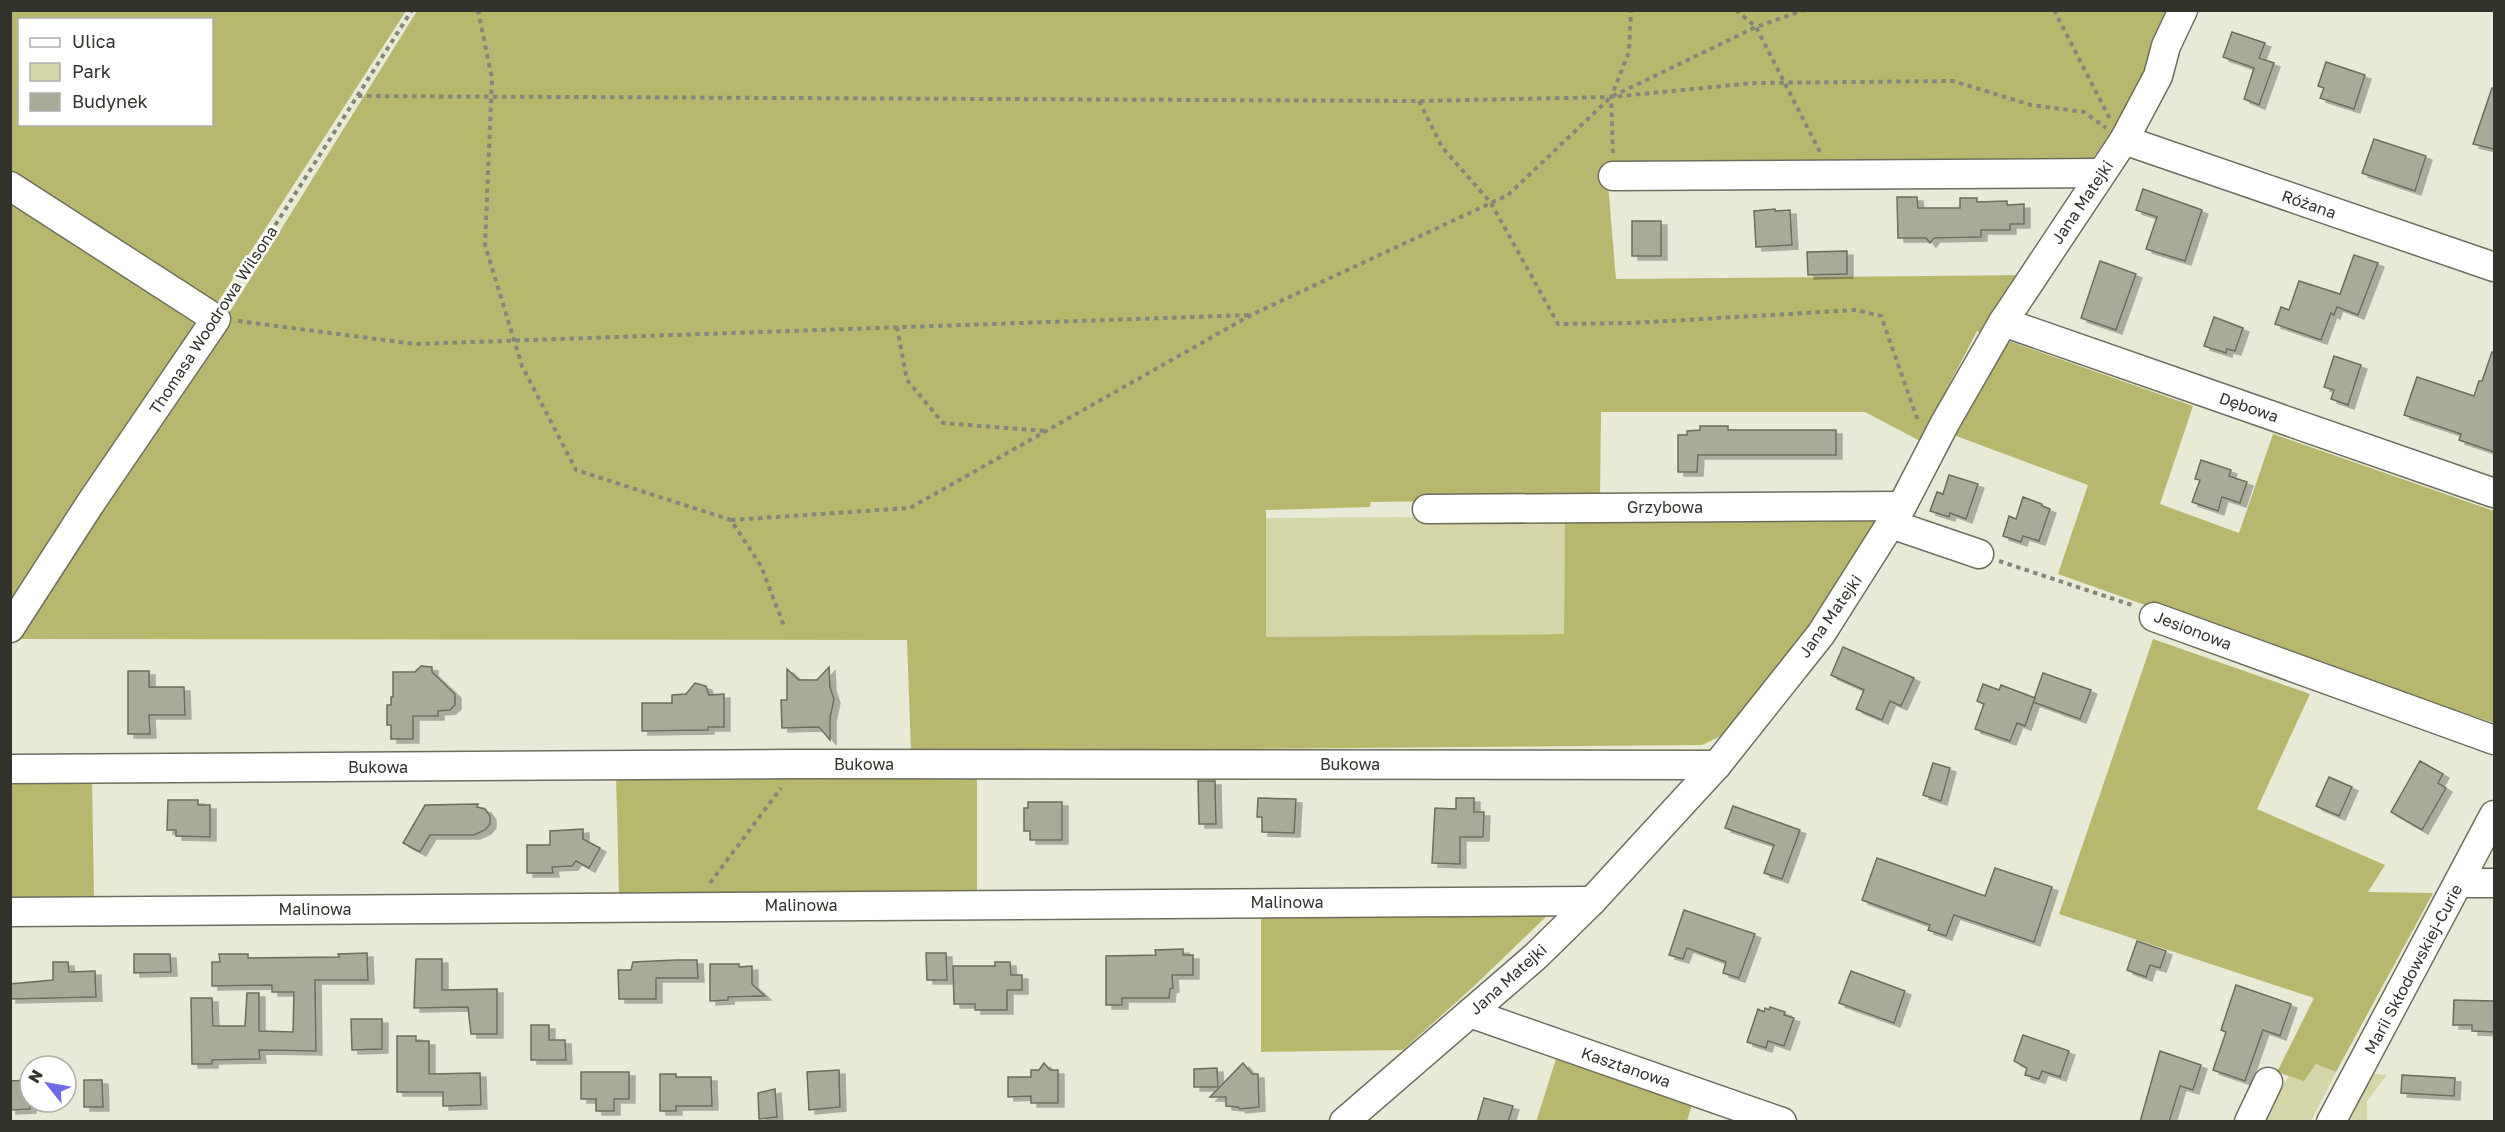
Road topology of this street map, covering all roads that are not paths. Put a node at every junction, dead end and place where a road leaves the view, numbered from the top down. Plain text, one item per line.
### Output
1 (2183, 10) edge
2 (2124, 141) junction
3 (2100, 173) junction
4 (1613, 176) road end
5 (10, 186) edge
6 (2494, 267) edge
7 (2003, 322) junction
8 (2494, 493) edge
9 (1427, 509) dead end
10 (1896, 515) junction
11 (1979, 554) road end
12 (2154, 617) road end
13 (10, 628) edge
14 (2494, 740) edge
15 (1717, 765) junction
16 (10, 769) edge
17 (2494, 815) edge
18 (2459, 883) junction
19 (2494, 883) edge
20 (1592, 901) junction
21 (10, 912) edge
22 (1470, 1013) junction
23 (2268, 1082) dead end
24 (1344, 1122) edge
25 (1782, 1122) edge
26 (2249, 1122) edge
27 (2331, 1122) edge

1 - 2 street, Jana Matejki
2 - 3 street, Jana Matejki
2 - 6 street, Różana
3 - 4 street
3 - 7 street, Jana Matejki
5 - 13 street, Thomasa Woodrowa Wilsona
7 - 8 street, Dębowa
7 - 10 street, Jana Matejki
9 - 10 street, Grzybowa
10 - 11 street
10 - 15 street, Jana Matejki
12 - 14 street, Jesionowa
15 - 16 street, Bukowa
15 - 20 street, Jana Matejki
17 - 18 street, Marii Skłodowskiej-Curie
18 - 19 street
18 - 27 street, Marii Skłodowskiej-Curie
20 - 21 street, Malinowa
20 - 22 street, Jana Matejki
22 - 24 street, Jana Matejki
22 - 25 street, Kasztanowa
23 - 26 street

